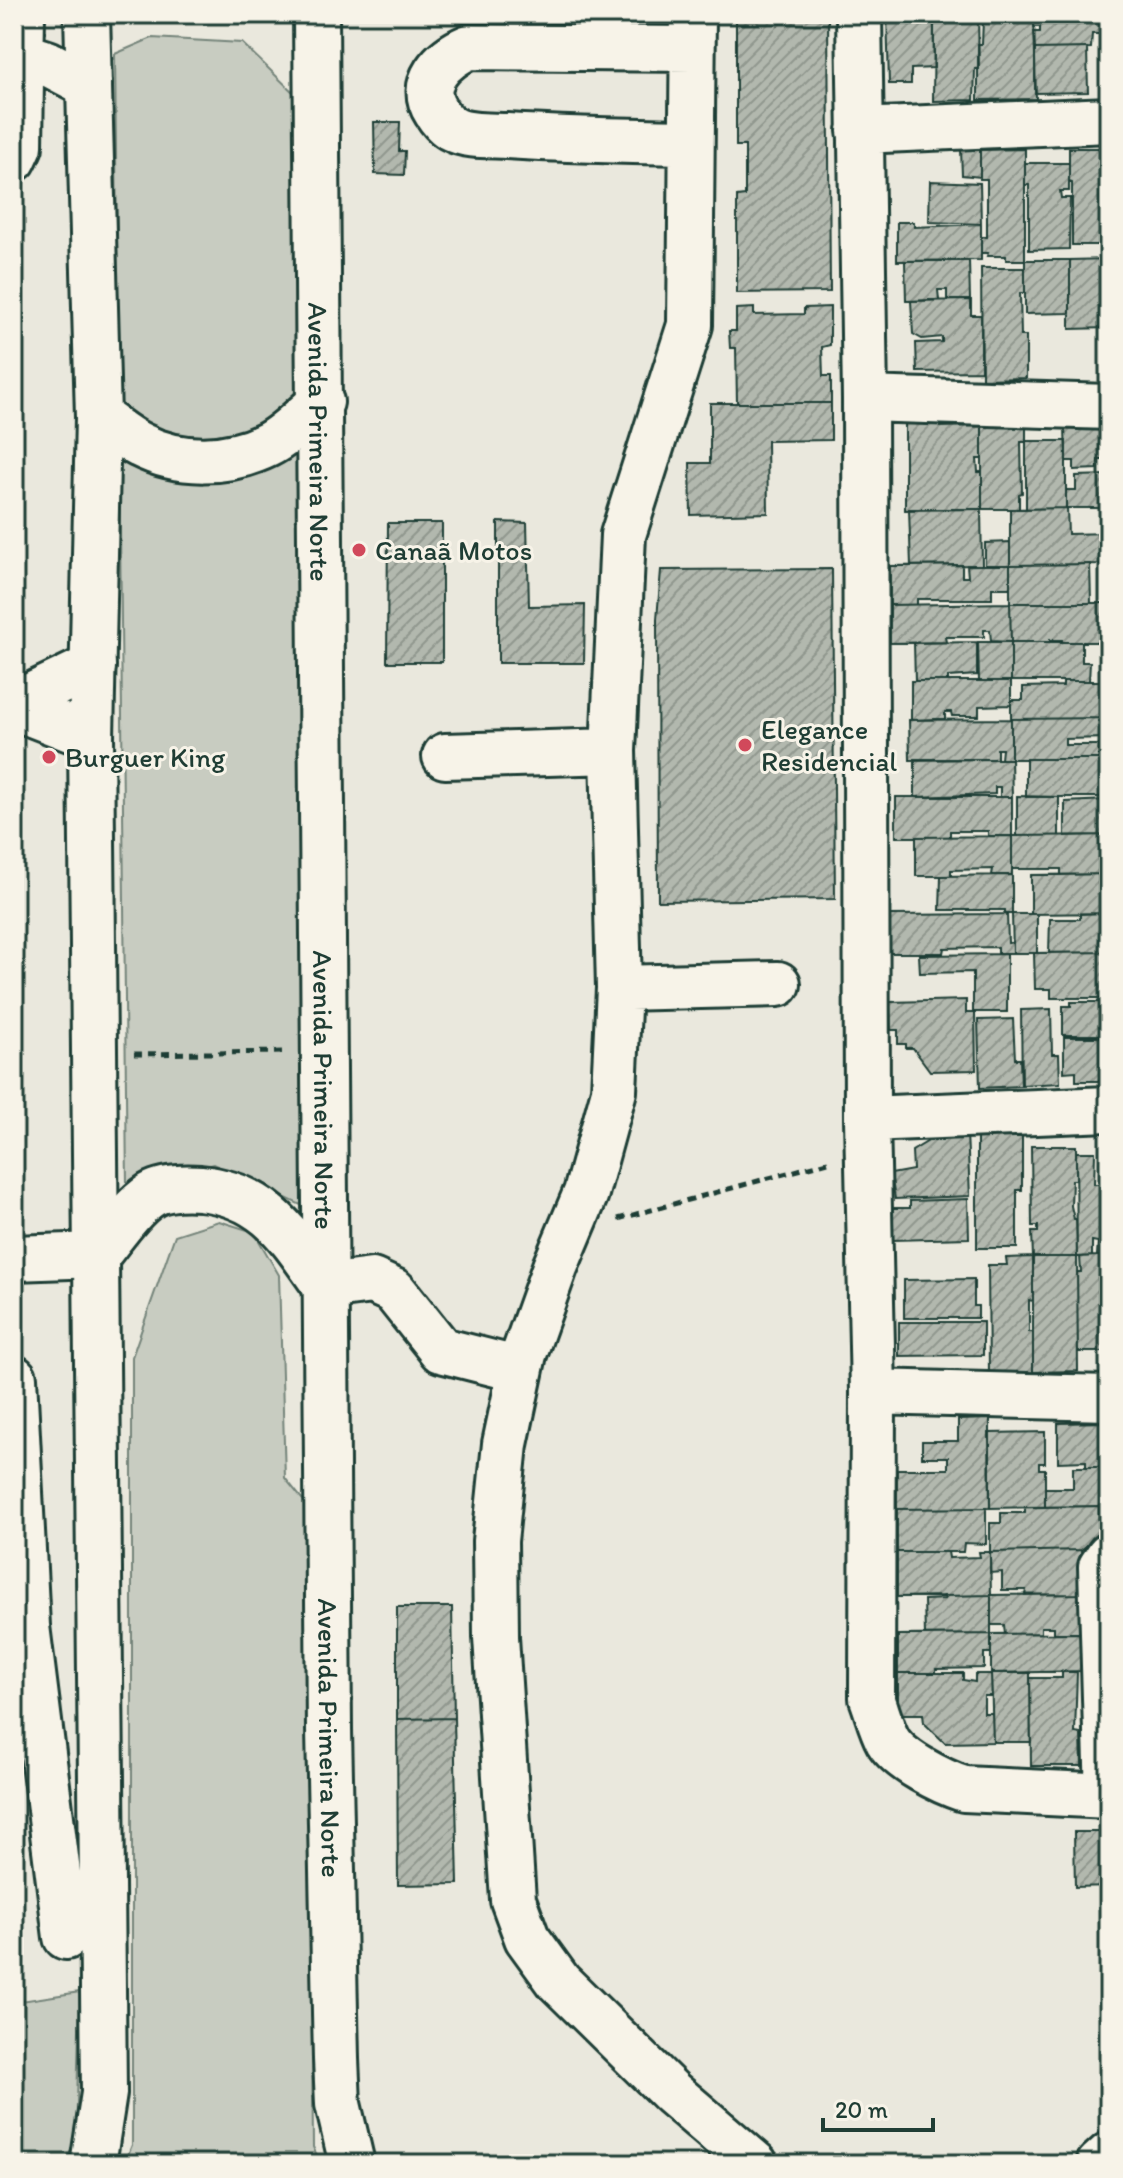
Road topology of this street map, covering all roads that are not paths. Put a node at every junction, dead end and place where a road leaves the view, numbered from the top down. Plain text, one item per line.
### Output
1 (87, 14) edge
2 (316, 14) edge
3 (859, 14) edge
4 (693, 32) edge
5 (20, 35) edge
6 (89, 85) junction
7 (1109, 120) edge
8 (860, 131) junction
9 (691, 142) junction
10 (14, 159) edge
11 (865, 399) junction
12 (321, 402) junction
13 (1109, 407) edge
14 (98, 417) junction
15 (93, 666) junction
16 (14, 706) edge
17 (91, 737) junction
18 (613, 751) junction
19 (445, 756) dead end
20 (778, 984) dead end
21 (619, 988) junction
22 (1109, 1109) edge
23 (867, 1135) junction
24 (97, 1255) junction
25 (19, 1264) edge
26 (326, 1287) junction
27 (520, 1370) junction
28 (14, 1378) edge
29 (873, 1392) junction
30 (1109, 1398) edge
31 (1109, 1555) edge
32 (1108, 1796) edge
33 (102, 1904) junction
34 (1109, 2155) edge
35 (93, 2164) edge
36 (352, 2164) edge
37 (755, 2164) edge
38 (1099, 2164) edge

1 - 6 street
2 - 12 street, Avenida Primeira Norte
3 - 8 street
4 - 9 street
4 - 9 street
5 - 6 street
5 - 10 street
6 - 14 street
7 - 8 street
8 - 11 street
9 - 18 street
11 - 13 street
11 - 23 street
12 - 14 street
12 - 26 street, Avenida Primeira Norte
14 - 15 street
15 - 16 street
15 - 17 street
16 - 17 street
17 - 24 street
18 - 19 street
18 - 21 street
20 - 21 street
21 - 27 street
22 - 23 street
23 - 29 street
24 - 25 street
24 - 26 street
24 - 33 street
26 - 27 street
26 - 36 street, Avenida Primeira Norte
27 - 37 street
28 - 33 street
29 - 30 street
29 - 32 street
31 - 32 street
33 - 35 street
34 - 38 street

